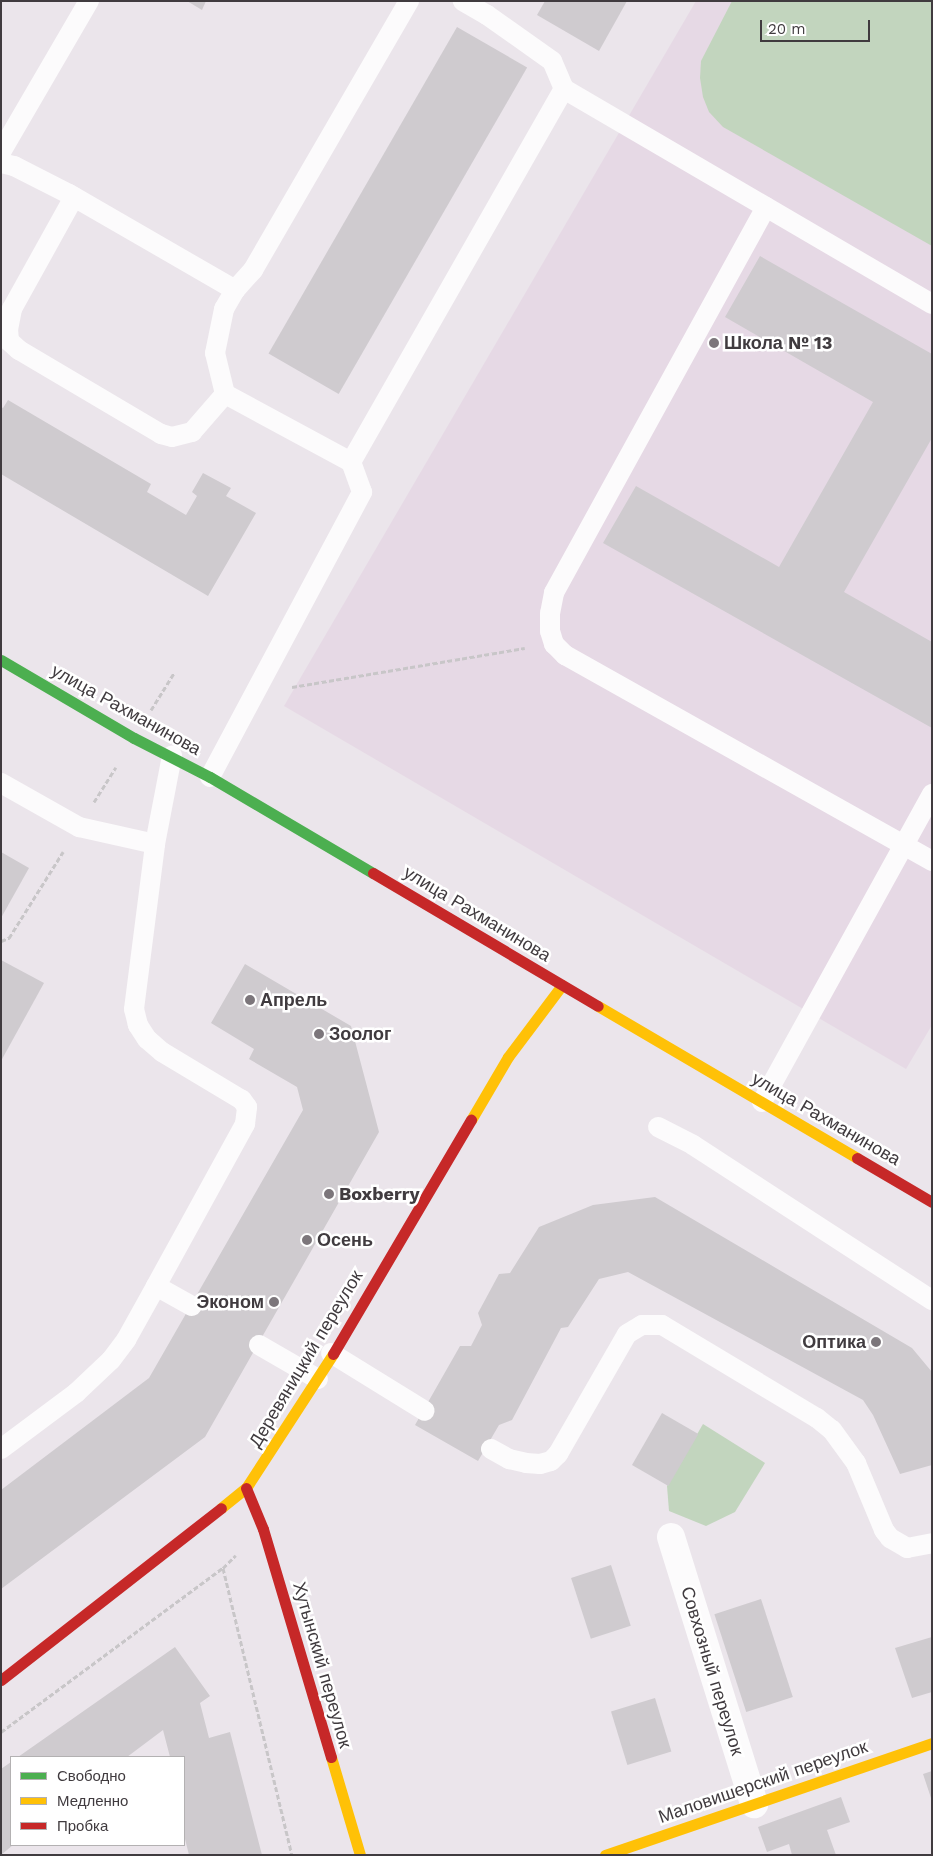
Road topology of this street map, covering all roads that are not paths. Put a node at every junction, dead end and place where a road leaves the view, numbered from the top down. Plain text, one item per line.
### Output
1 (89, 1) edge
2 (408, 1) edge
3 (463, 1) edge
4 (491, 8) edge
5 (564, 89) junction
6 (1, 152) edge
7 (1, 162) edge
8 (74, 197) junction
9 (766, 208) junction
10 (235, 290) junction
11 (932, 304) edge
12 (225, 394) junction
13 (351, 462) junction
14 (1, 660) edge
15 (172, 756) junction
16 (210, 777) junction
17 (1, 783) edge
18 (932, 794) edge
19 (155, 844) junction
20 (902, 845) junction
21 (932, 861) edge
22 (562, 984) junction
23 (762, 1102) junction
24 (658, 1127) dead end
25 (932, 1202) edge
26 (156, 1286) junction
27 (932, 1300) edge
28 (192, 1306) dead end
29 (259, 1345) dead end
30 (331, 1354) junction
31 (318, 1379) junction
32 (425, 1411) dead end
33 (491, 1448) dead end
34 (1, 1449) edge
35 (246, 1488) junction
36 (671, 1538) dead end
37 (932, 1542) edge
38 (1, 1680) edge
39 (932, 1743) edge
40 (754, 1804) junction
41 (360, 1855) edge
42 (605, 1855) edge

1 - 6 lane
2 - 10 lane
3 - 4 lane
4 - 5 lane
5 - 9 lane
5 - 13 lane
7 - 8 lane
8 - 10 lane
8 - 12 lane
9 - 11 lane
9 - 20 lane
10 - 12 lane
12 - 13 lane
13 - 16 lane
14 - 15 street, улица Рахманинова
15 - 16 street, улица Рахманинова
15 - 19 lane
16 - 22 street, улица Рахманинова
17 - 19 lane
18 - 20 lane
19 - 26 lane
20 - 21 lane
20 - 23 lane
22 - 23 street, улица Рахманинова
22 - 30 street, Деревяницкий переулок
23 - 25 street, улица Рахманинова
24 - 27 lane
26 - 28 lane
26 - 34 lane
29 - 31 lane
30 - 31 street, Деревяницкий переулок
30 - 32 lane
31 - 35 street, Деревяницкий переулок
33 - 37 lane
35 - 38 street, Деревяницкий переулок
35 - 41 street, Хутынский переулок
36 - 40 street, Совхозный переулок
39 - 40 street, Маловишерский переулок
40 - 42 street, Маловишерский переулок

